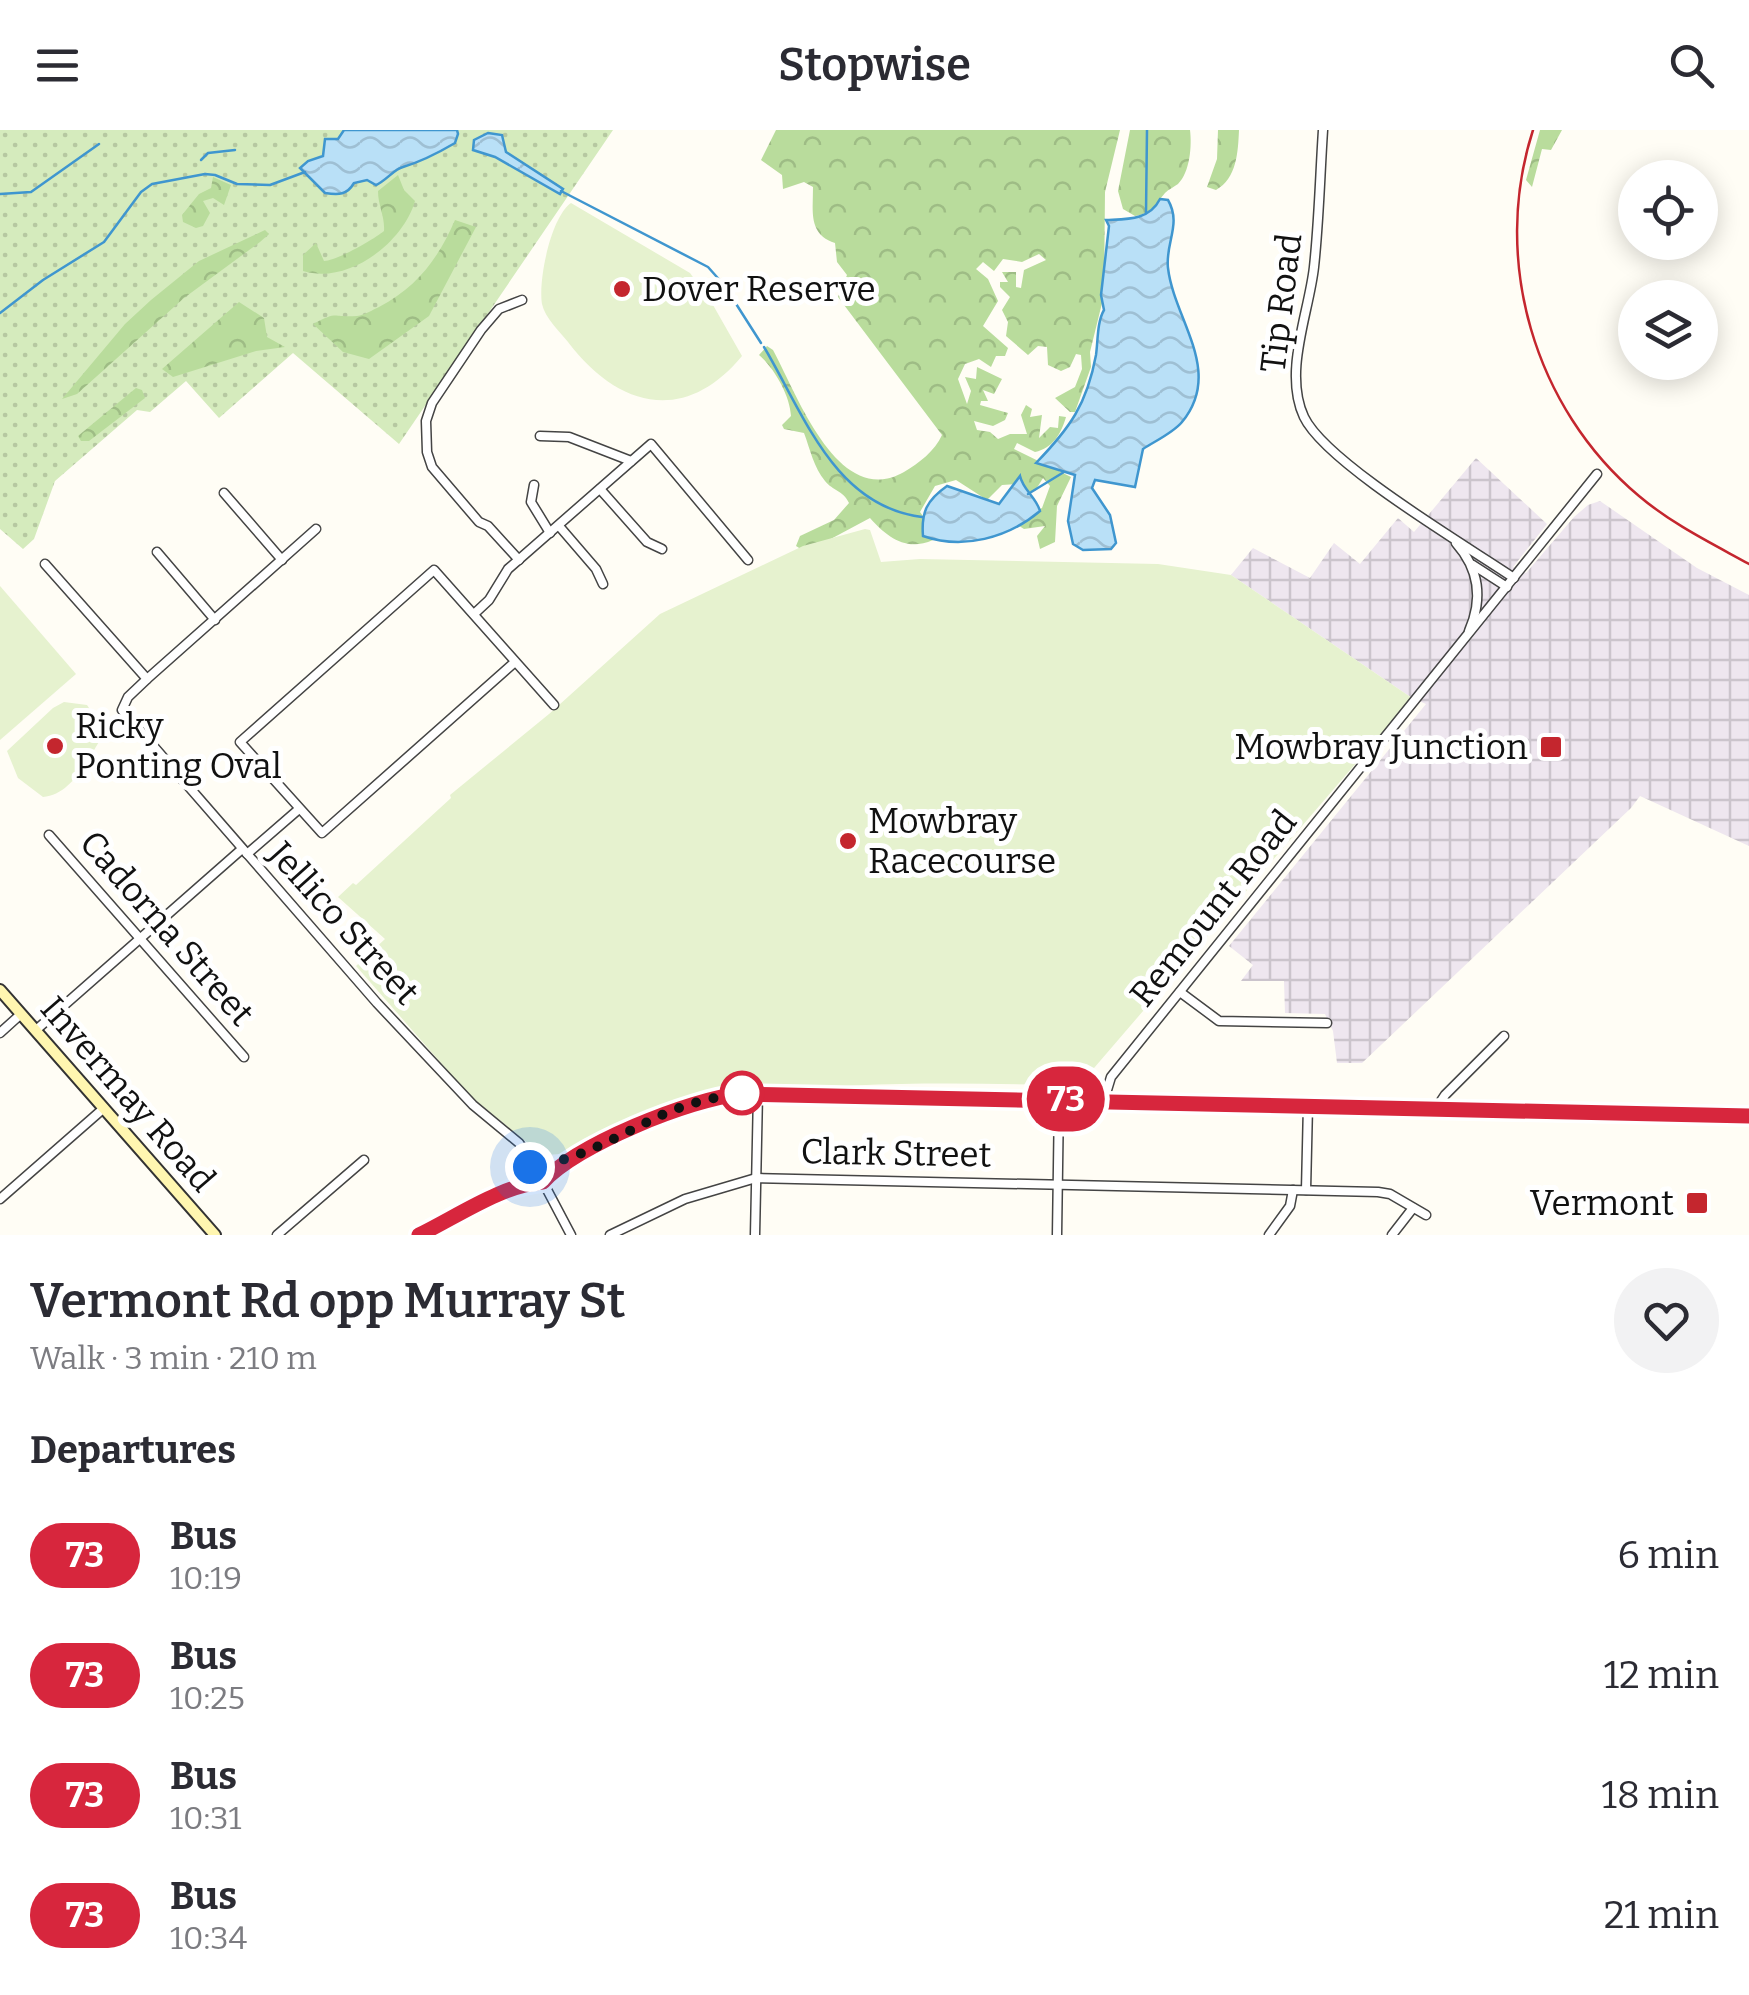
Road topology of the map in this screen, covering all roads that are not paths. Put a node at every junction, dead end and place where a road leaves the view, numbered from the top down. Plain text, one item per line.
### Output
1 (1323, 130) edge
2 (522, 300) dead end
3 (540, 436) dead end
4 (631, 461) junction
5 (1598, 474) dead end
6 (534, 484) dead end
7 (600, 489) junction
8 (224, 492) dead end
9 (559, 526) junction
10 (316, 529) dead end
11 (1447, 532) junction
12 (550, 534) junction
13 (662, 549) dead end
14 (157, 552) dead end
15 (1482, 556) junction
16 (282, 560) junction
17 (519, 560) junction
18 (748, 560) dead end
19 (46, 564) dead end
20 (1474, 566) junction
21 (1514, 578) junction
22 (603, 584) dead end
23 (1508, 587) junction
24 (474, 614) junction
25 (214, 620) junction
26 (1464, 642) junction
27 (515, 662) junction
28 (147, 679) junction
29 (554, 705) dead end
30 (299, 809) junction
31 (49, 836) dead end
32 (244, 851) junction
33 (140, 939) junction
34 (0, 990) edge
35 (1180, 992) junction
36 (22, 1014) junction
37 (1327, 1022) dead end
38 (36, 1030) junction
39 (0, 1033) edge
40 (1504, 1036) dead end
41 (244, 1057) dead end
42 (758, 1092) junction
43 (1059, 1099) junction
44 (1104, 1100) junction
45 (1308, 1105) junction
46 (104, 1108) junction
47 (1437, 1108) junction
48 (1749, 1116) edge
49 (364, 1160) dead end
50 (539, 1172) junction
51 (756, 1178) junction
52 (1058, 1185) junction
53 (1293, 1190) junction
54 (1306, 1190) junction
55 (0, 1199) edge
56 (1413, 1208) junction
57 (1426, 1215) dead end
58 (215, 1235) edge
59 (277, 1235) edge
60 (419, 1235) edge
61 (571, 1235) edge
62 (610, 1235) edge
63 (755, 1235) edge
64 (1057, 1235) edge
65 (1269, 1235) edge
66 (1392, 1235) edge

1 - 11 street, Tip Road
2 - 17 street
3 - 4 street
4 - 7 street
4 - 18 street
5 - 21 street, Remount Road
6 - 12 street
7 - 9 street
7 - 13 street
8 - 16 street
9 - 12 street
9 - 22 street
10 - 16 street
11 - 15 street, Tip Road
11 - 20 street, Tip Road
12 - 17 street
14 - 25 street
15 - 20 street
15 - 21 street, Tip Road
16 - 25 street
17 - 24 street
19 - 28 street
20 - 23 street, Tip Road
20 - 26 street
21 - 23 street, Remount Road
23 - 26 street, Remount Road
24 - 27 street
24 - 30 street
25 - 28 street
26 - 35 street, Remount Road
27 - 29 street
27 - 30 street
28 - 32 street, Jellico Street
30 - 32 street
31 - 33 street, Cadorna Street
32 - 33 street
32 - 50 street, Jellico Street
33 - 38 street
33 - 41 street, Cadorna Street
34 - 36 street, Invermay Road
35 - 37 street
35 - 44 street, Remount Road
36 - 38 street, Invermay Road
36 - 39 street
38 - 46 street, Invermay Road
40 - 47 street
42 - 43 street
42 - 50 street
42 - 51 street
43 - 44 street
43 - 52 street
44 - 45 street
45 - 47 street
45 - 54 street
46 - 55 street
46 - 58 street, Invermay Road
47 - 48 street
49 - 59 street
50 - 60 street
50 - 61 street, Jellico Street
51 - 52 street, Clark Street
51 - 62 street, Clark Street
51 - 63 street
52 - 53 street, Clark Street
52 - 64 street
53 - 54 street, Clark Street
53 - 65 street
54 - 56 street, Clark Street
56 - 57 street, Clark Street
56 - 66 street

